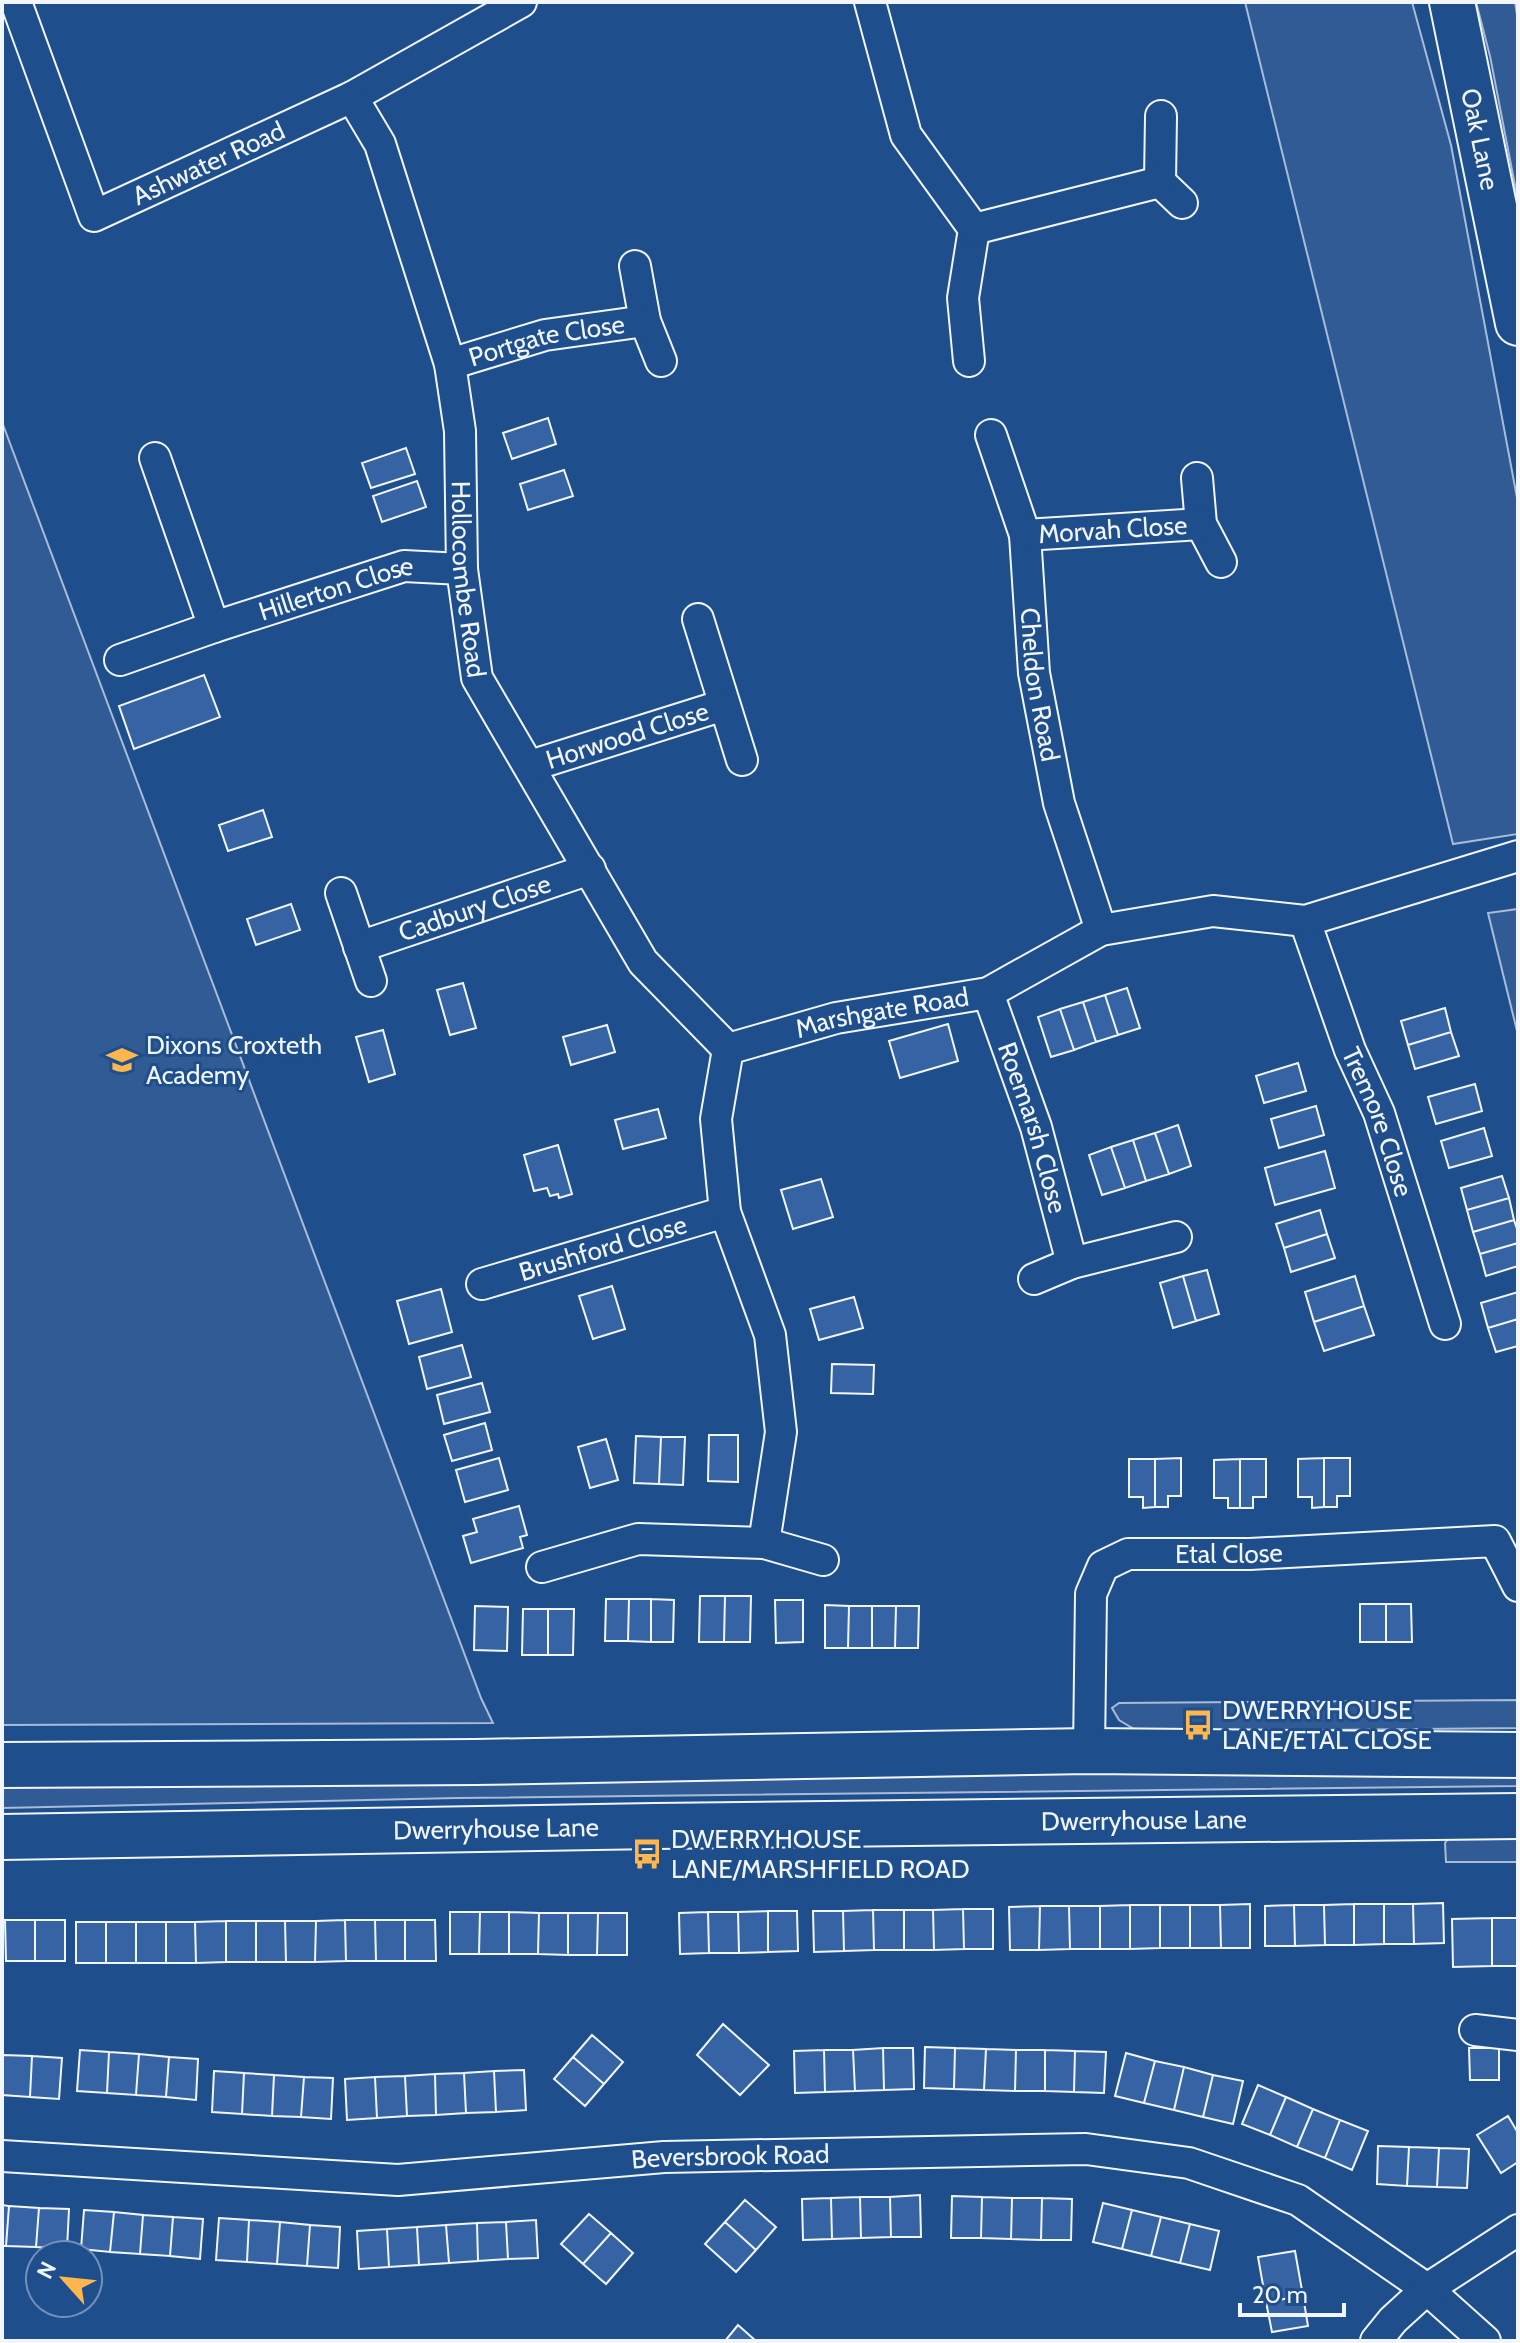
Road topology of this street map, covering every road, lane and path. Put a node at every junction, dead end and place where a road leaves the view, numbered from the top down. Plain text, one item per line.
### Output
1 (16, 2) edge
2 (521, 2) edge
3 (870, 2) edge
4 (1452, 2) edge
5 (352, 97) junction
6 (1161, 116) dead end
7 (1160, 182) junction
8 (1182, 203) dead end
9 (974, 229) junction
10 (635, 266) dead end
11 (645, 321) junction
12 (1518, 323) edge
13 (661, 361) dead end
14 (969, 361) dead end
15 (450, 364) junction
16 (991, 435) dead end
17 (155, 458) dead end
18 (1197, 478) dead end
19 (1201, 524) junction
20 (1025, 535) junction
21 (1221, 562) dead end
22 (462, 569) junction
23 (698, 619) dead end
24 (214, 627) junction
25 (120, 660) dead end
26 (724, 705) junction
27 (742, 760) dead end
28 (530, 766) junction
29 (1518, 856) edge
30 (590, 869) junction
31 (341, 893) dead end
32 (1305, 921) junction
33 (1101, 930) junction
34 (359, 947) junction
35 (371, 981) dead end
36 (988, 993) junction
37 (728, 1049) junction
38 (725, 1212) junction
39 (1176, 1237) dead end
40 (1072, 1263) junction
41 (1034, 1279) dead end
42 (482, 1284) dead end
43 (1445, 1324) dead end
44 (764, 1543) junction
45 (823, 1560) dead end
46 (542, 1567) dead end
47 (1518, 1586) edge
48 (1089, 1751) junction
49 (1518, 1755) edge
50 (2, 1765) edge
51 (1518, 1816) edge
52 (2, 1837) edge
53 (1475, 2030) dead end
54 (1518, 2035) edge
55 (2, 2156) edge
56 (1518, 2230) edge
57 (1427, 2289) junction
58 (1376, 2341) edge
59 (1485, 2341) edge

1 - 5 street, Ashwater Road
2 - 5 street, Ashwater Road
3 - 9 street
4 - 12 street, Oak Lane
5 - 15 street, Hollocombe Road
6 - 7 street
7 - 8 street
7 - 9 street
9 - 14 street
10 - 11 street, Portgate Close
11 - 13 street, Portgate Close
11 - 15 street, Portgate Close
15 - 22 street, Hollocombe Road
16 - 20 street, Cheldon Road
17 - 24 street
18 - 19 street, Morvah Close
19 - 20 street, Morvah Close
19 - 21 street, Morvah Close
20 - 33 street, Cheldon Road
22 - 24 street, Hillerton Close
22 - 28 street, Hollocombe Road
23 - 26 street, Horwood Close
24 - 25 street, Hillerton Close
26 - 27 street, Horwood Close
26 - 28 street, Horwood Close
28 - 30 street, Hollocombe Road
29 - 32 street, Marshgate Road
30 - 34 street, Cadbury Close
30 - 37 street, Hollocombe Road
31 - 34 street
32 - 33 street, Marshgate Road
32 - 43 street, Tremore Close
33 - 36 street, Marshgate Road
34 - 35 street
36 - 37 street, Marshgate Road
36 - 40 street, Roemarsh Close
37 - 38 street
38 - 42 street, Brushford Close
38 - 44 street
39 - 40 street
40 - 41 street
44 - 45 street
44 - 46 street
47 - 48 street, Etal Close
48 - 49 street
48 - 50 street
51 - 52 street, Dwerryhouse Lane
53 - 54 street
55 - 57 street, Beversbrook Road
56 - 57 street
57 - 58 street
57 - 59 street, Beversbrook Road

